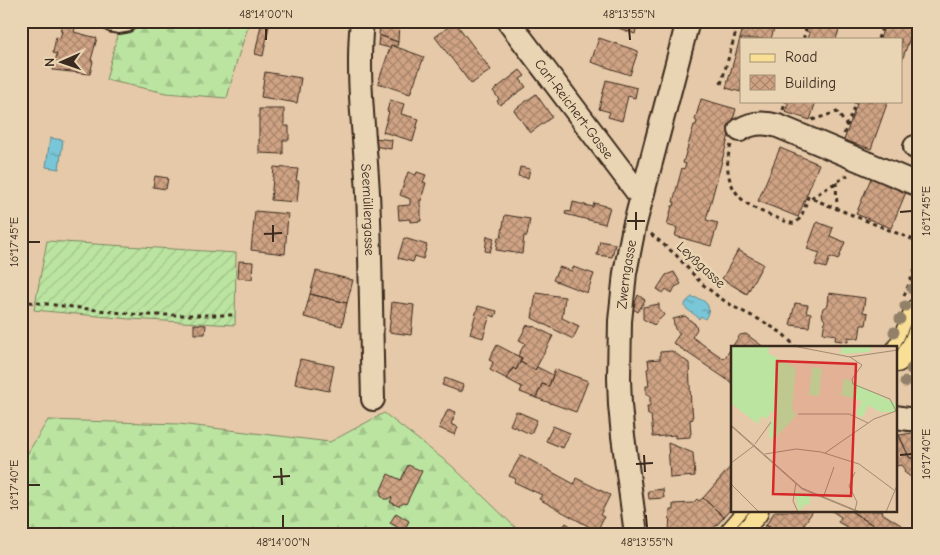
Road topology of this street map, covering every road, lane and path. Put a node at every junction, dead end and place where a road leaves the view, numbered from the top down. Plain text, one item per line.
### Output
1 (112, 21) edge
2 (125, 21) edge
3 (362, 21) edge
4 (508, 21) edge
5 (688, 21) edge
6 (739, 21) edge
7 (808, 21) edge
8 (884, 21) edge
9 (804, 38) edge
10 (878, 38) edge
11 (721, 84) dead end
12 (786, 102) edge
13 (856, 102) edge
14 (782, 112) dead end
15 (919, 120) edge
16 (809, 121) dead end
17 (847, 126) junction
18 (740, 130) joint
19 (842, 142) dead end
20 (915, 144) edge
21 (860, 160) junction
22 (836, 182) junction
23 (919, 186) edge
24 (641, 197) junction
25 (810, 198) junction
26 (837, 209) junction
27 (650, 233) dead end
28 (919, 242) edge
29 (21, 301) edge
30 (919, 312) edge
31 (234, 316) dead end
32 (794, 346) edge
33 (898, 355) edge
34 (373, 399) dead end
35 (898, 417) edge
36 (919, 419) edge
37 (753, 512) edge
38 (636, 534) edge
39 (734, 534) edge

1 - 2 street
3 - 34 street, Seemüllergasse
4 - 24 street, Carl-Reichert-Gasse
5 - 24 street, Zwerngasse
6 - 11 path
7 - 9 path
8 - 10 path
12 - 14 path
13 - 17 path
15 - 20 path
16 - 17 path
17 - 19 path
18 - 21 street
18 - 25 path
21 - 22 path
21 - 23 street
22 - 25 path
22 - 26 path
24 - 38 street, Zwerngasse
25 - 26 path
26 - 28 path
27 - 32 path, Leyßgasse
29 - 31 path
30 - 33 main road
35 - 36 street
37 - 39 main road

